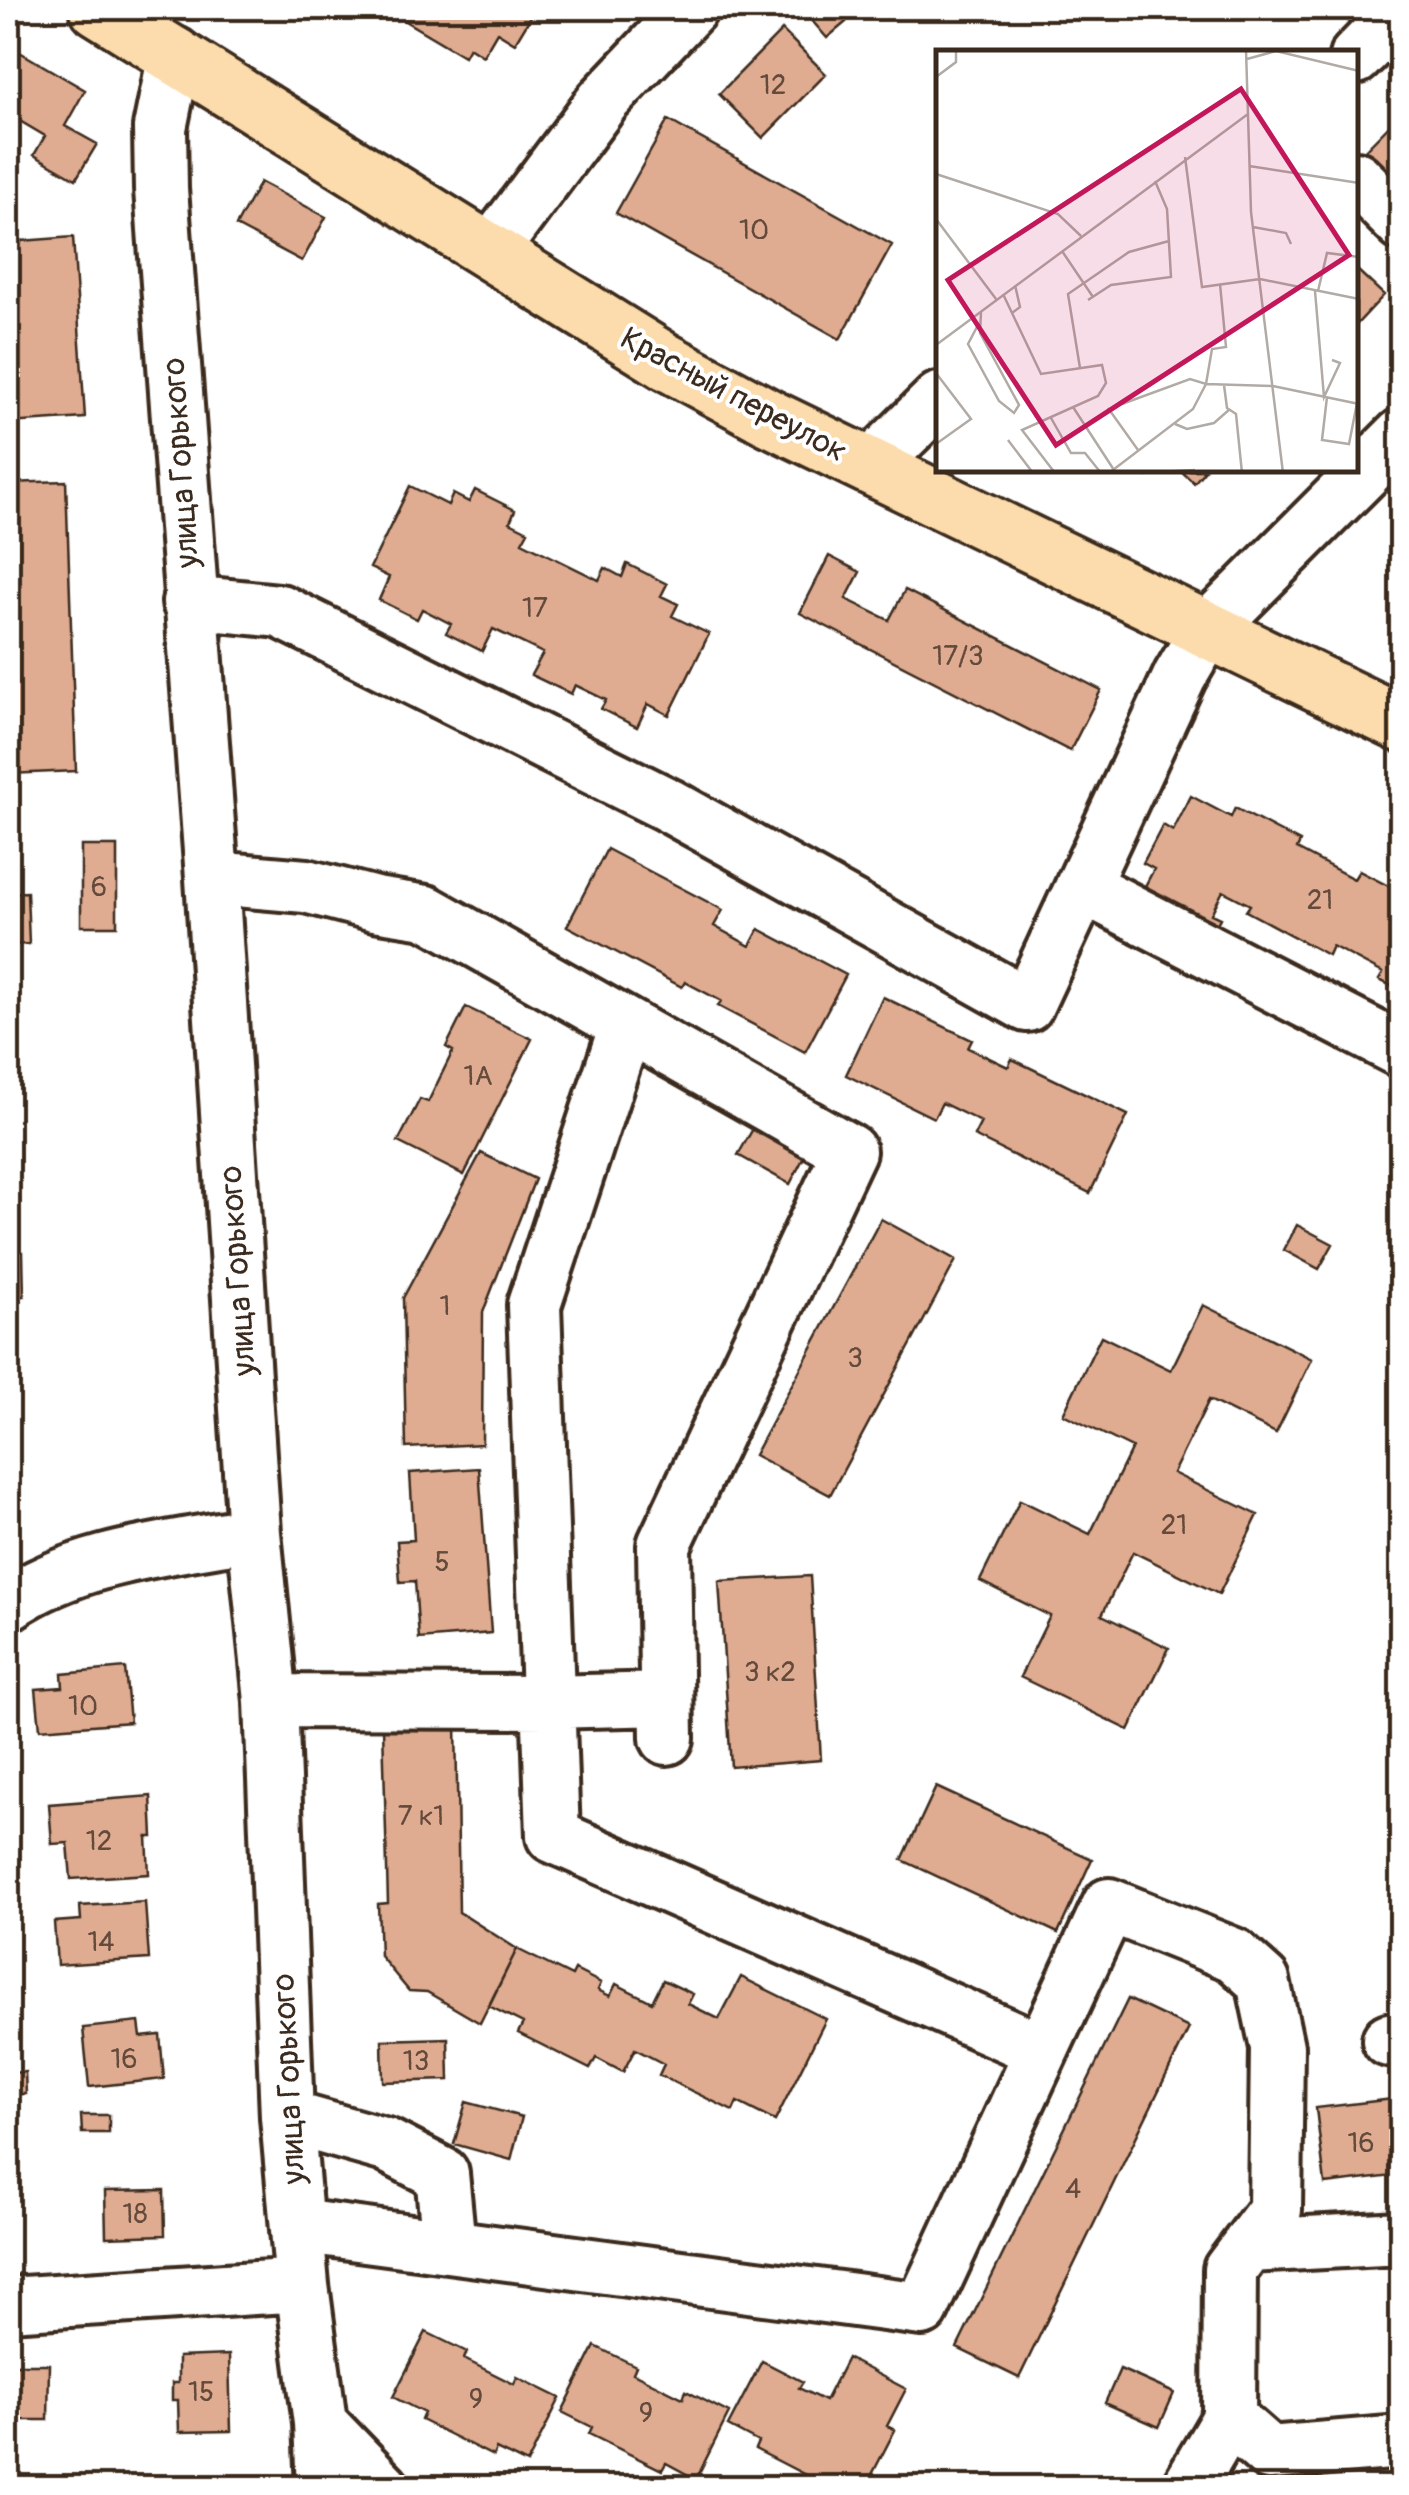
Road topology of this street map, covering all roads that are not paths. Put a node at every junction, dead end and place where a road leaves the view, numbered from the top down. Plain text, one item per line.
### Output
1 (98, 8) edge
2 (691, 8) edge
3 (1402, 10) edge
4 (176, 54) junction
5 (1359, 54) edge
6 (1359, 181) edge
7 (1402, 224) edge
8 (490, 251) junction
9 (936, 401) edge
10 (1402, 435) edge
11 (870, 467) junction
12 (189, 602) junction
13 (1207, 630) junction
14 (1402, 724) edge
15 (212, 878) junction
16 (1082, 886) junction
17 (626, 1026) junction
18 (1402, 1051) edge
19 (254, 1533) junction
20 (8, 1604) edge
21 (271, 1701) junction
22 (548, 1702) junction
23 (1042, 2050) junction
24 (288, 2117) junction
25 (298, 2226) junction
26 (1402, 2238) edge
27 (449, 2246) junction
28 (1248, 2246) junction
29 (302, 2284) junction
30 (8, 2304) edge
31 (1229, 2418) junction
32 (320, 2423) junction
33 (1402, 2442) edge
34 (323, 2488) edge
35 (383, 2488) edge
36 (1188, 2488) edge

1 - 4 main road, Красный переулок
2 - 8 street
3 - 5 street
4 - 8 main road, Красный переулок
4 - 12 street, улица Горького
6 - 7 street
8 - 11 main road, Красный переулок
9 - 11 street
10 - 13 street
11 - 13 main road, Красный переулок
12 - 15 street, улица Горького
12 - 16 street
13 - 14 main road, Красный переулок
13 - 16 street
15 - 17 street
15 - 19 street, улица Горького
16 - 18 street
17 - 22 street
17 - 22 street
19 - 20 street
19 - 21 street, улица Горького
21 - 22 street
21 - 24 street, улица Горького
22 - 23 street
23 - 27 street
23 - 28 street
24 - 25 street, улица Горького
24 - 27 street
25 - 27 street
25 - 29 street, улица Горького
26 - 28 street
28 - 31 street
29 - 30 street
29 - 32 street, улица Горького
31 - 33 street
31 - 36 street
32 - 34 street, улица Горького
32 - 35 street

